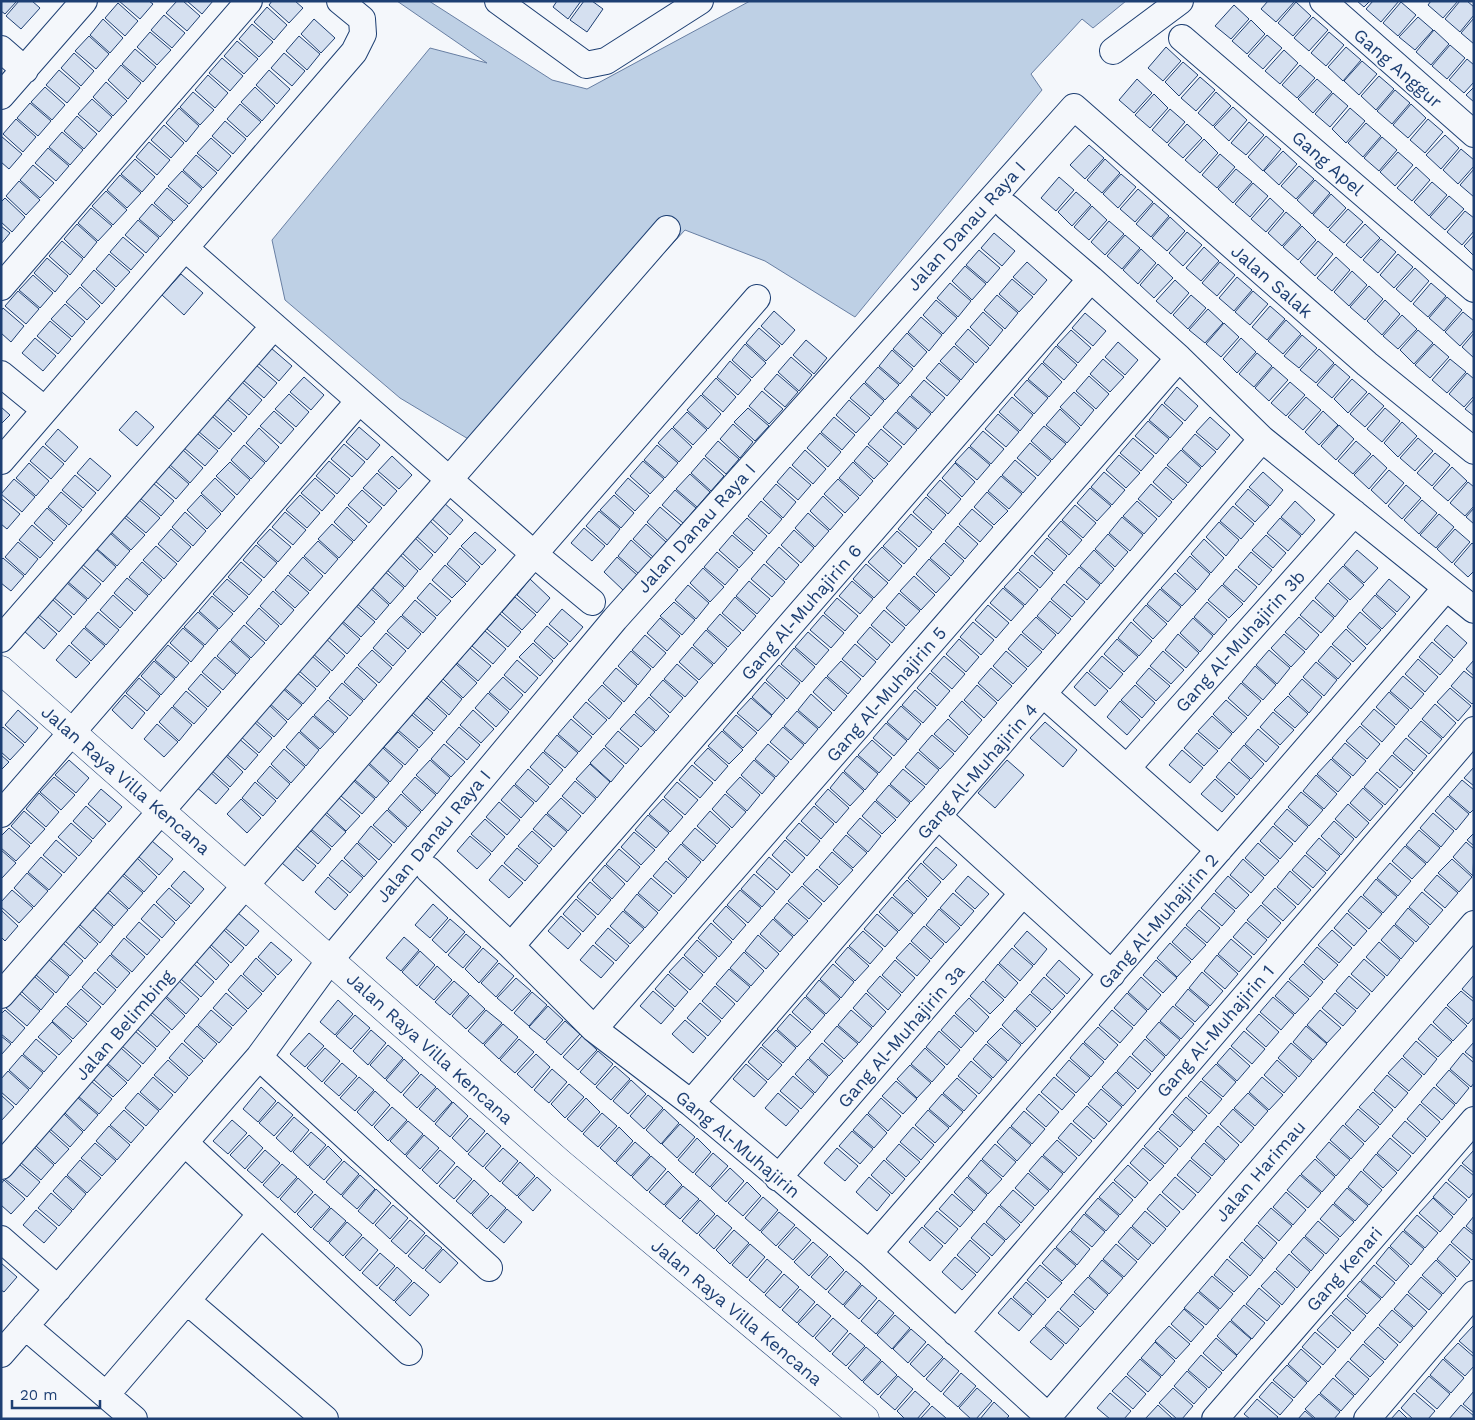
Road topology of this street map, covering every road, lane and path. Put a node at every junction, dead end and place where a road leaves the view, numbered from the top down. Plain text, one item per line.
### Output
1 (84, 1) edge
2 (250, 1) edge
3 (340, 1) edge
4 (498, 1) edge
5 (700, 1) edge
6 (1180, 1) edge
7 (1323, 1) edge
8 (1182, 38) dead end
9 (1, 49) edge
10 (1113, 51) dead end
11 (26, 70) junction
12 (1, 96) edge
13 (1074, 106) joint
14 (1474, 134) edge
15 (1008, 208) dead end
16 (668, 230) dead end
17 (185, 248) junction
18 (1091, 279) junction
19 (1, 287) edge
20 (1474, 289) edge
21 (758, 298) dead end
22 (274, 326) junction
23 (1179, 358) junction
24 (1, 374) edge
25 (359, 401) junction
26 (45, 410) junction
27 (1262, 439) junction
28 (1474, 451) edge
29 (1, 461) edge
30 (450, 480) junction
31 (1354, 513) junction
32 (534, 554) junction
33 (1446, 588) junction
34 (592, 602) dead end
35 (1474, 610) edge
36 (1, 639) edge
37 (1, 670) edge
38 (1044, 694) junction
39 (1474, 730) edge
40 (71, 732) junction
41 (1127, 768) junction
42 (162, 811) junction
43 (1, 814) edge
44 (938, 816) junction
45 (1219, 850) junction
46 (429, 870) dead end
47 (246, 885) junction
48 (1023, 893) junction
49 (1474, 924) edge
50 (511, 946) junction
51 (330, 960) junction
52 (1112, 974) junction
53 (1, 995) edge
54 (594, 1029) junction
55 (259, 1057) junction
56 (691, 1103) junction
57 (1474, 1120) edge
58 (185, 1143) junction
59 (1, 1166) edge
60 (778, 1178) junction
61 (261, 1214) junction
62 (1, 1239) edge
63 (869, 1253) junction
64 (489, 1268) dead end
65 (58, 1288) junction
66 (1474, 1294) edge
67 (187, 1301) junction
68 (26, 1326) junction
69 (956, 1332) junction
70 (409, 1352) dead end
71 (1, 1354) edge
72 (106, 1395) junction
73 (1049, 1418) edge
74 (134, 1419) edge
75 (325, 1419) edge
76 (865, 1419) edge
77 (1215, 1419) edge
78 (1367, 1419) edge

1 - 11 street
2 - 19 street
3 - 17 street
4 - 5 street
6 - 10 street
7 - 14 street, Gang Anggur
8 - 20 street, Gang Apel
9 - 11 street
11 - 12 street
13 - 28 street, Jalan Salak
13 - 51 street, Jalan Danau Raya I
15 - 18 street
16 - 30 street
17 - 22 street
17 - 26 street
18 - 23 street
18 - 50 street, Gang Al-Muhajirin 6
21 - 32 street, Jalan Belimbing
22 - 25 street
22 - 36 street
23 - 27 street
23 - 54 street, Gang Al-Muhajirin 5
24 - 26 street
25 - 30 street
25 - 40 street
26 - 29 street
27 - 31 street
27 - 38 street, Gang Al-Muhajirin 4
30 - 32 street
30 - 42 street
31 - 33 street
31 - 41 street, Gang Al-Muhajirin 3b
32 - 34 street
32 - 47 street, Jalan Belimbing
33 - 35 street
33 - 45 street, Gang Al-Muhajirin 2
37 - 40 street, Jalan Raya Villa Kencana
38 - 41 street
38 - 44 street, Gang Al-Muhajirin 4
39 - 69 street, Gang Al-Muhajirin 1
40 - 42 street, Jalan Raya Villa Kencana
40 - 43 street
41 - 45 street
42 - 47 street, Jalan Raya Villa Kencana
42 - 53 street
44 - 48 street
44 - 56 street, Gang Al-Muhajirin 4
45 - 52 street, Gang Al-Muhajirin 2
46 - 50 street, Gang Al-Muhajirin
47 - 51 street, Jalan Raya Villa Kencana
47 - 59 street, Jalan Belimbing
48 - 52 street
48 - 60 street, Gang Al-Muhajirin 3a
49 - 73 street, Jalan Harimau
50 - 54 street, Gang Al-Muhajirin
51 - 55 street, Jalan Danau Raya I
51 - 76 street, Jalan Raya Villa Kencana
52 - 63 street, Gang Al-Muhajirin 2
54 - 56 street, Gang Al-Muhajirin
55 - 58 street, Jalan Danau Raya I
55 - 64 street
56 - 60 street, Gang Al-Muhajirin
57 - 77 street, Gang Kenari
58 - 61 street
58 - 65 street, Jalan Danau Raya I
60 - 63 street, Gang Al-Muhajirin
61 - 67 street
61 - 70 street
62 - 65 street
63 - 69 street, Gang Al-Muhajirin
65 - 68 street, Jalan Danau Raya I
66 - 78 street
67 - 72 street
67 - 75 street
68 - 71 street, Jalan Danau Raya I
68 - 72 street
69 - 73 street, Gang Al-Muhajirin
72 - 74 street

